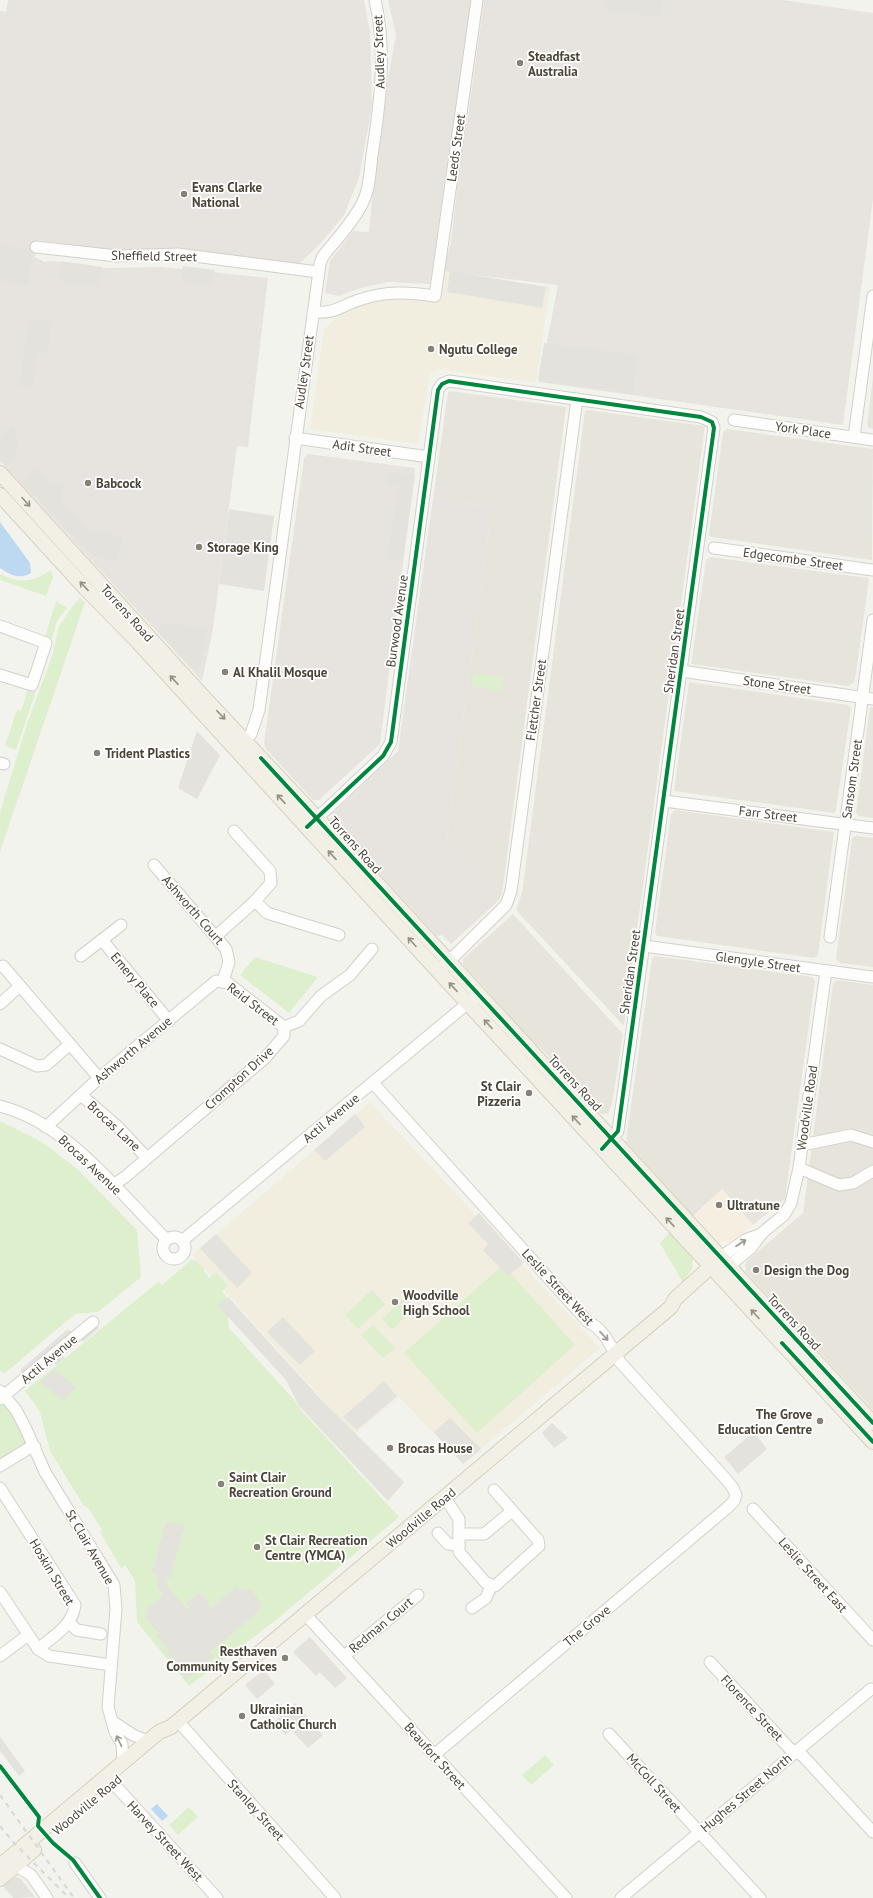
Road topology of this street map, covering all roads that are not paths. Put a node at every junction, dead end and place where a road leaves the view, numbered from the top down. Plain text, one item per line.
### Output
1 (375, 0) edge
2 (477, 0) edge
3 (36, 247) dead end
4 (318, 272) junction
5 (873, 301) edge
6 (313, 312) junction
7 (442, 384) joint
8 (576, 399) junction
9 (734, 420) dead end
10 (854, 437) junction
11 (295, 438) junction
12 (873, 440) edge
13 (429, 457) junction
14 (0, 473) edge
15 (0, 495) edge
16 (714, 548) dead end
17 (873, 570) edge
18 (873, 620) edge
19 (0, 626) edge
20 (681, 671) junction
21 (0, 675) edge
22 (194, 694) junction
23 (868, 698) edge
24 (240, 744) junction
25 (664, 801) junction
26 (312, 823) junction
27 (846, 824) junction
28 (873, 828) edge
29 (234, 831) dead end
30 (154, 865) dead end
31 (365, 870) junction
32 (358, 882) junction
33 (255, 901) junction
34 (121, 925) dead end
35 (339, 935) dead end
36 (216, 936) junction
37 (830, 937) dead end
38 (102, 940) junction
39 (644, 946) junction
40 (372, 949) dead end
41 (81, 956) dead end
42 (449, 962) junction
43 (3, 966) dead end
44 (438, 971) junction
45 (826, 971) junction
46 (873, 977) edge
47 (223, 981) junction
48 (20, 986) junction
49 (479, 994) junction
50 (468, 1003) junction
51 (0, 1004) edge
52 (168, 1021) junction
53 (284, 1027) junction
54 (69, 1045) junction
55 (0, 1049) edge
56 (99, 1078) junction
57 (373, 1083) junction
58 (81, 1095) junction
59 (0, 1106) edge
60 (46, 1127) junction
61 (612, 1138) junction
62 (873, 1142) edge
63 (802, 1146) junction
64 (602, 1149) junction
65 (147, 1158) junction
66 (799, 1168) junction
67 (873, 1171) edge
68 (113, 1185) junction
69 (167, 1240) junction
70 (182, 1241) junction
71 (697, 1250) junction
72 (720, 1266) junction
73 (694, 1282) junction
74 (671, 1307) junction
75 (93, 1322) dead end
76 (615, 1354) junction
77 (1, 1395) edge
78 (873, 1423) edge
79 (873, 1442) edge
80 (35, 1447) junction
81 (0, 1466) edge
82 (0, 1488) edge
83 (494, 1490) dead end
84 (736, 1495) joint
85 (445, 1498) junction
86 (753, 1509) dead end
87 (512, 1511) junction
88 (438, 1533) dead end
89 (459, 1540) junction
90 (491, 1586) junction
91 (0, 1592) edge
92 (418, 1595) dead end
93 (472, 1608) dead end
94 (305, 1614) junction
95 (69, 1623) junction
96 (101, 1634) dead end
97 (28, 1635) junction
98 (873, 1640) edge
99 (38, 1649) junction
100 (0, 1656) edge
101 (344, 1656) junction
102 (710, 1662) dead end
103 (111, 1664) junction
104 (871, 1689) dead end
105 (112, 1721) junction
106 (174, 1724) junction
107 (609, 1734) dead end
108 (148, 1741) junction
109 (796, 1752) junction
110 (434, 1755) junction
111 (123, 1763) junction
112 (113, 1783) junction
113 (873, 1832) edge
114 (699, 1833) junction
115 (27, 1856) junction
116 (75, 1863) dead end
117 (0, 1866) edge
118 (16, 1866) junction
119 (30, 1875) junction
120 (0, 1879) edge
121 (47, 1898) edge
122 (100, 1898) edge
123 (217, 1898) edge
124 (335, 1898) edge
125 (566, 1898) edge
126 (621, 1898) edge
127 (760, 1898) edge

1 - 4 street, Audley Street
2 - 6 street, Leeds Street
3 - 4 street, Sheffield Street
4 - 6 street, Audley Street
5 - 10 street
6 - 11 street, Audley Street
7 - 8 street, Sheridan Street
7 - 13 street, Burwood Avenue
8 - 20 street, Sheridan Street
8 - 42 street, Fletcher Street
9 - 10 street, York Place
10 - 12 street, York Place
11 - 13 street, Adit Street
11 - 24 street, Audley Street
13 - 26 street, Burwood Avenue
14 -> 22 main road, Torrens Road
22 -> 15 main road, Torrens Road
16 - 17 street, Edgecombe Street
18 - 23 street, Sansom Street
19 - 21 street
20 - 23 street, Stone Street
20 - 25 street, Sheridan Street
22 - 24 main road, Torrens Road
23 - 27 street, Sansom Street
24 - 26 main road, Torrens Road
25 - 27 street, Farr Street
25 - 39 street, Sheridan Street
26 - 31 main road, Torrens Road
32 -> 26 main road, Torrens Road
27 - 28 street, Farr Street
27 - 37 street, Sansom Street
29 - 33 street
30 - 36 street, Ashworth Court
31 - 32 main road
31 - 42 main road, Torrens Road
44 -> 32 main road, Torrens Road
33 - 35 street
33 - 36 street
34 - 38 street, Emery Place
36 - 47 street, Ashworth Court
38 - 41 street, Emery Place
38 - 52 street, Emery Place
39 - 45 street, Glengyle Street
39 - 61 street, Sheridan Street
40 - 53 street
42 - 44 street, Fletcher Street
42 - 49 main road, Torrens Road
43 - 48 street
50 -> 44 main road, Torrens Road
45 - 46 street, Glengyle Street
45 - 63 street, Woodville Road
47 - 52 street, Ashworth Avenue
47 - 53 street, Reid Street
48 - 51 street
48 - 54 street
49 - 50 street, Actil Avenue
49 - 61 main road, Torrens Road
50 - 57 street, Actil Avenue
64 -> 50 main road, Torrens Road
52 - 56 street, Ashworth Avenue
53 - 65 street, Crompton Drive
54 - 55 street
54 - 56 street
56 - 58 street, Ashworth Avenue
57 - 70 street, Actil Avenue
57 -> 76 street, Leslie Street West
58 - 60 street, Ashworth Avenue
58 - 65 street, Brocas Lane
59 - 60 street, Brocas Avenue
60 - 68 street, Brocas Avenue
61 - 64 street, Sheridan Street
61 - 72 main road, Torrens Road
62 - 63 street
63 - 66 street, Woodville Road
71 -> 64 main road, Torrens Road
65 - 68 street, Crompton Drive
66 - 67 street
66 - 72 street, Woodville Road
68 - 69 street, Brocas Avenue
69 - 70 street
69 - 70 street
71 - 72 main road, Torrens Road
71 - 73 main road
72 - 73 main road, Woodville Road
72 - 74 main road, Woodville Road
72 - 78 main road, Torrens Road
79 -> 72 main road, Torrens Road
73 - 74 main road, Woodville Road
74 - 76 main road, Woodville Road
75 - 77 street, Actil Avenue
76 - 84 street, Leslie Street West
76 - 85 main road, Woodville Road
77 - 80 street, St Clair Avenue
80 - 81 street
80 - 103 street, St Clair Avenue
82 - 95 street, Hoskin Street
83 - 87 street
84 - 110 street, The Grove
85 - 89 street
85 - 94 main road, Woodville Road
86 - 98 street, Leslie Street East
87 - 89 street
87 - 90 street
88 - 89 street
89 - 90 street
90 - 93 street
91 - 97 street
92 - 101 street, Redman Court
94 - 101 street, Beaufort Street
94 - 106 main road, Woodville Road
95 - 96 street
95 - 99 street, Hoskin Street
97 - 99 street
97 - 100 street
99 - 103 street
101 - 110 street, Beaufort Street
102 - 109 street, Florence Street
103 - 105 street, St Clair Avenue
104 - 109 street, Hughes Street North
105 - 108 street
111 -> 105 street, St Clair Avenue
106 - 108 main road, Woodville Road
106 - 112 main road, Woodville Road
106 - 124 street, Stanley Street
107 - 114 street, McColl Street
108 - 111 main road, Woodville Road
109 - 113 street, Florence Street
109 - 114 street, Hughes Street North
110 - 125 street, Beaufort Street
111 - 117 main road, Woodville Road
112 - 115 main road, Woodville Road
112 - 123 street, Harvey Street West
114 - 126 street, Hughes Street North
114 - 127 street, McColl Street
115 - 118 main road, Woodville Road
115 - 119 street
116 - 122 street
118 - 119 street
118 - 120 main road, Woodville Road
119 - 121 street

